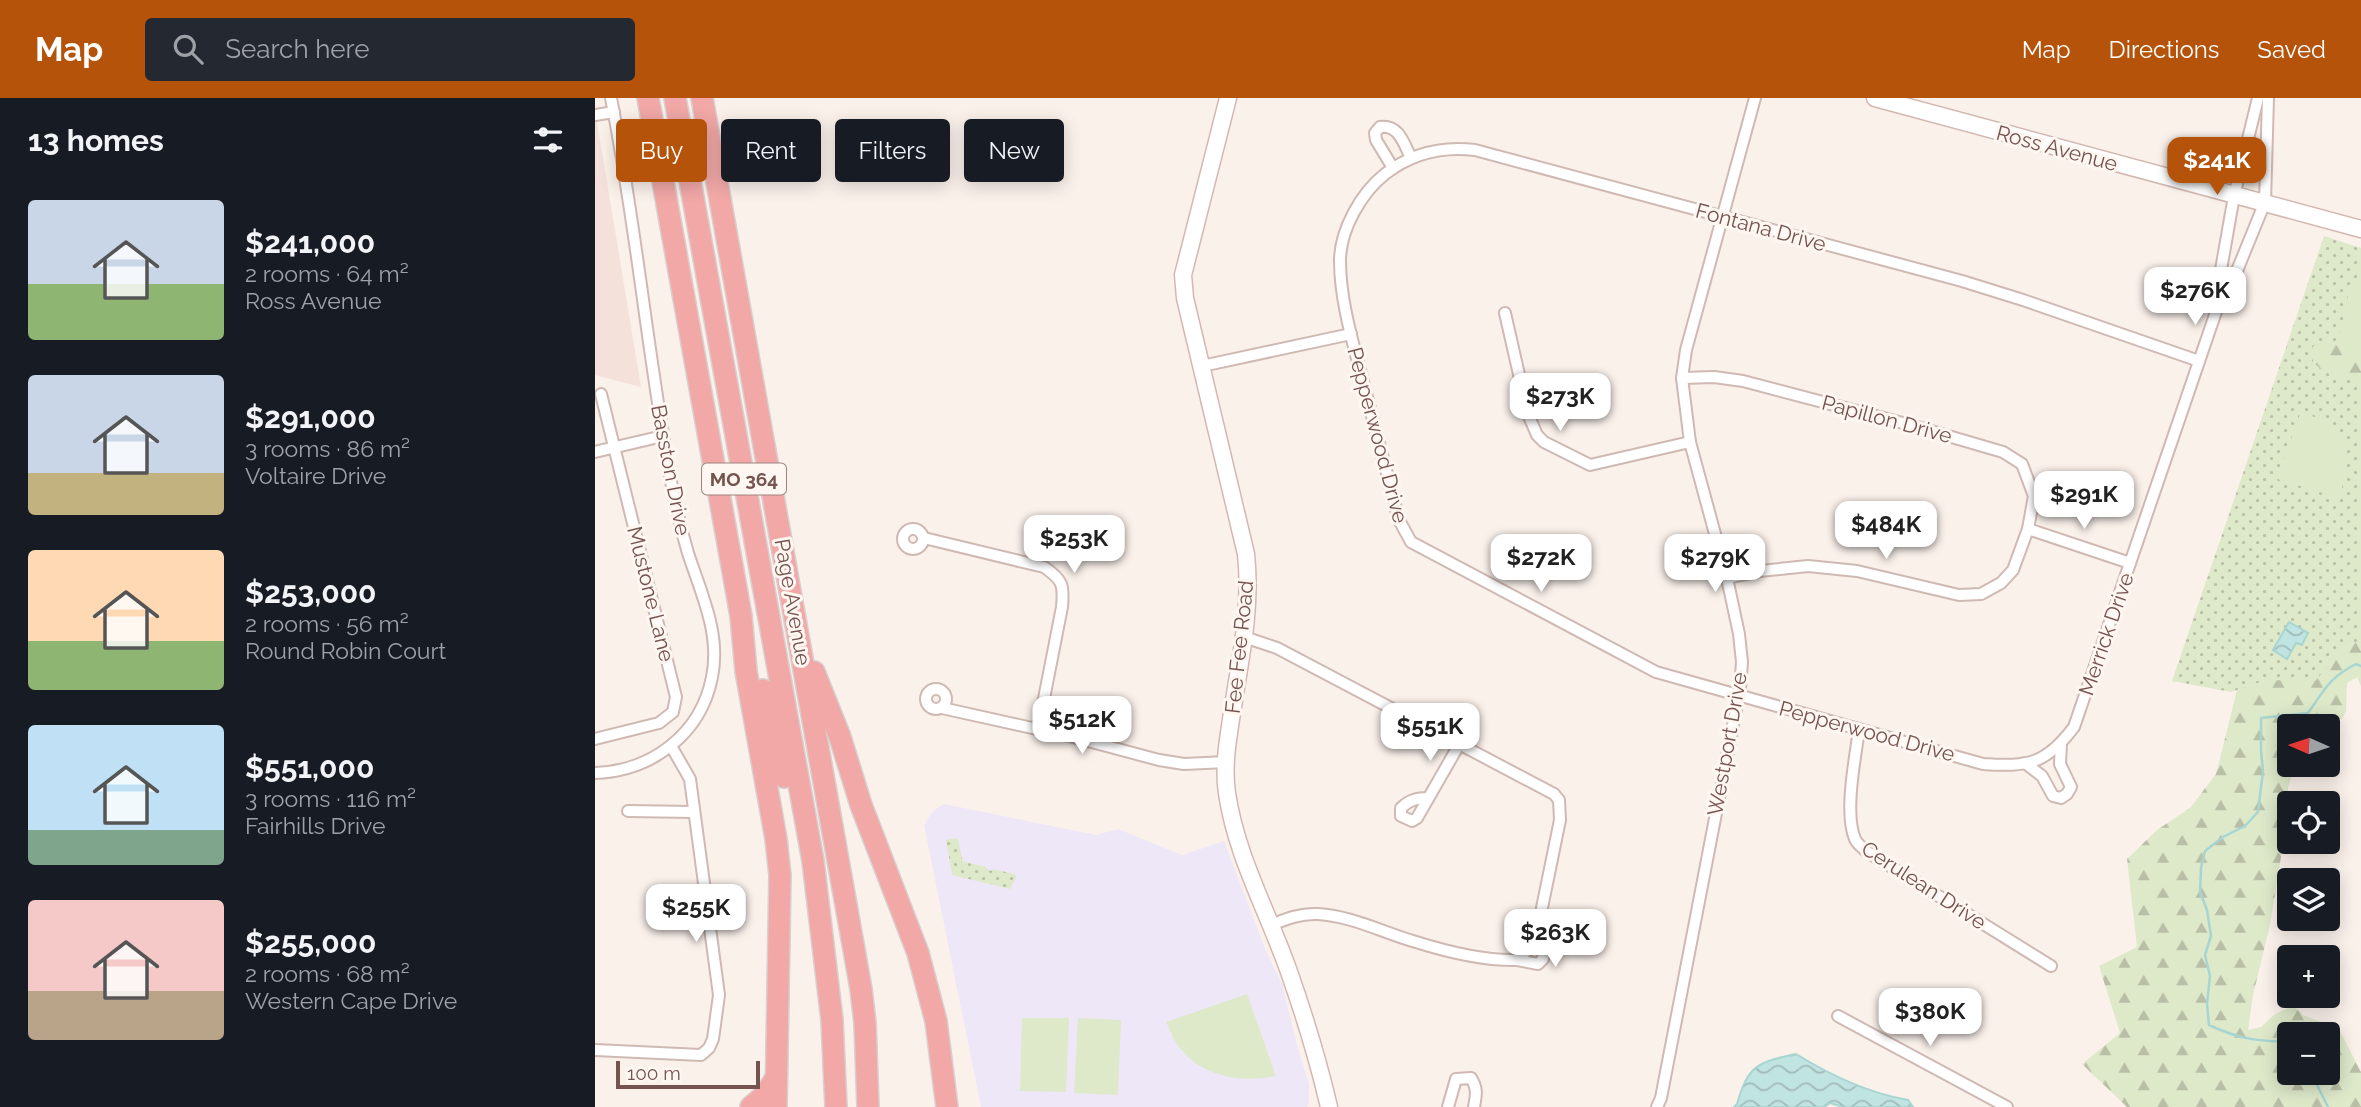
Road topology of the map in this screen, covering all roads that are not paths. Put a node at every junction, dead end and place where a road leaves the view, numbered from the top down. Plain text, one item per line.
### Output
1 (611, 98) edge
2 (648, 98) edge
3 (675, 98) edge
4 (702, 98) edge
5 (1229, 98) edge
6 (1755, 98) edge
7 (1875, 98) edge
8 (2258, 98) edge
9 (2268, 98) edge
10 (614, 112) junction
11 (595, 115) edge
12 (1412, 158) junction
13 (1393, 168) junction
14 (2234, 196) junction
15 (2265, 202) junction
16 (1722, 217) junction
17 (2361, 229) edge
18 (2219, 303) junction
19 (1504, 313) dead end
20 (1351, 334) junction
21 (2199, 360) junction
22 (1202, 366) junction
23 (1682, 378) junction
24 (601, 394) dead end
25 (663, 436) junction
26 (1690, 442) junction
27 (615, 447) junction
28 (595, 452) edge
29 (2028, 528) junction
30 (924, 538) dead end
31 (2130, 563) junction
32 (1727, 578) junction
33 (741, 616) junction
34 (797, 627) junction
35 (1244, 637) junction
36 (1738, 696) junction
37 (942, 708) dead end
38 (1038, 729) junction
39 (1859, 730) junction
40 (595, 739) edge
41 (1460, 743) junction
42 (2061, 744) junction
43 (671, 746) junction
44 (2046, 756) joint
45 (1226, 762) junction
46 (2025, 763) junction
47 (595, 773) edge
48 (1428, 798) dead end
49 (628, 811) dead end
50 (694, 812) junction
51 (813, 861) junction
52 (1271, 925) junction
53 (1536, 937) junction
54 (1517, 960) junction
55 (2052, 966) dead end
56 (1837, 1016) dead end
57 (595, 1050) edge
58 (776, 1078) junction
59 (1324, 1085) junction
60 (951, 1102) edge
61 (751, 1107) edge
62 (776, 1107) edge
63 (836, 1107) edge
64 (868, 1107) edge
65 (1318, 1107) edge
66 (1329, 1107) edge
67 (1448, 1107) edge
68 (1474, 1107) edge
69 (1657, 1107) edge
70 (2007, 1107) edge

1 - 10 street, Basston Drive
2 - 33 highway
3 - 51 highway, Page Avenue / MO 364
4 - 34 highway, Page Avenue / MO 364
5 - 22 street, Fee Fee Road
6 - 16 street, Westport Drive
7 - 14 street, Ross Avenue
8 - 14 street, Merrick Drive
9 - 15 street, Merrick Drive
10 - 11 street
10 - 25 street, Basston Drive
12 - 13 street, Pepperwood Drive
12 - 13 street
12 - 16 street, Fontana Drive
13 - 20 street, Pepperwood Drive
14 - 15 street, Ross Avenue
14 - 18 street, Merrick Drive
15 - 17 street, Ross Avenue
15 - 18 street, Merrick Drive
16 - 21 street, Fontana Drive
16 - 23 street, Westport Drive
18 - 21 street, Merrick Drive
19 - 26 street
20 - 22 street
20 - 36 street, Pepperwood Drive
21 - 31 street, Merrick Drive
22 - 35 street, Fee Fee Road
23 - 26 street, Westport Drive
23 - 29 street, Papillon Drive
24 - 27 street, Mustone Lane
25 - 27 street
25 - 43 street, Basston Drive
26 - 32 street, Westport Drive
27 - 28 street
27 - 40 street, Mustone Lane
29 - 31 street
29 - 32 street, Papillon Drive
30 - 38 street
31 - 42 street, Merrick Drive
32 - 36 street, Westport Drive
33 - 51 highway
33 - 58 highway
34 - 60 highway
34 - 64 highway, Page Avenue / MO 364
35 - 41 street
35 - 45 street, Fee Fee Road
36 - 39 street, Pepperwood Drive
36 - 69 street, Westport Drive
37 - 38 street
38 - 45 street
39 - 46 street, Pepperwood Drive
39 - 55 street, Cerulean Drive
41 - 48 street
41 - 53 street
42 - 44 street, Merrick Drive
42 - 46 street
43 - 47 street, Basston Drive
43 - 50 street
44 - 46 street, Pepperwood Drive
45 - 52 street, Fee Fee Road
49 - 50 street
50 - 57 street
51 - 63 highway, Page Avenue / MO 364
52 - 54 street
52 - 59 street, Fee Fee Road
53 - 54 street
53 - 54 street
56 - 70 street
58 - 61 highway
58 - 62 highway
59 - 65 street
59 - 66 street, Fee Fee Road
67 - 68 street

